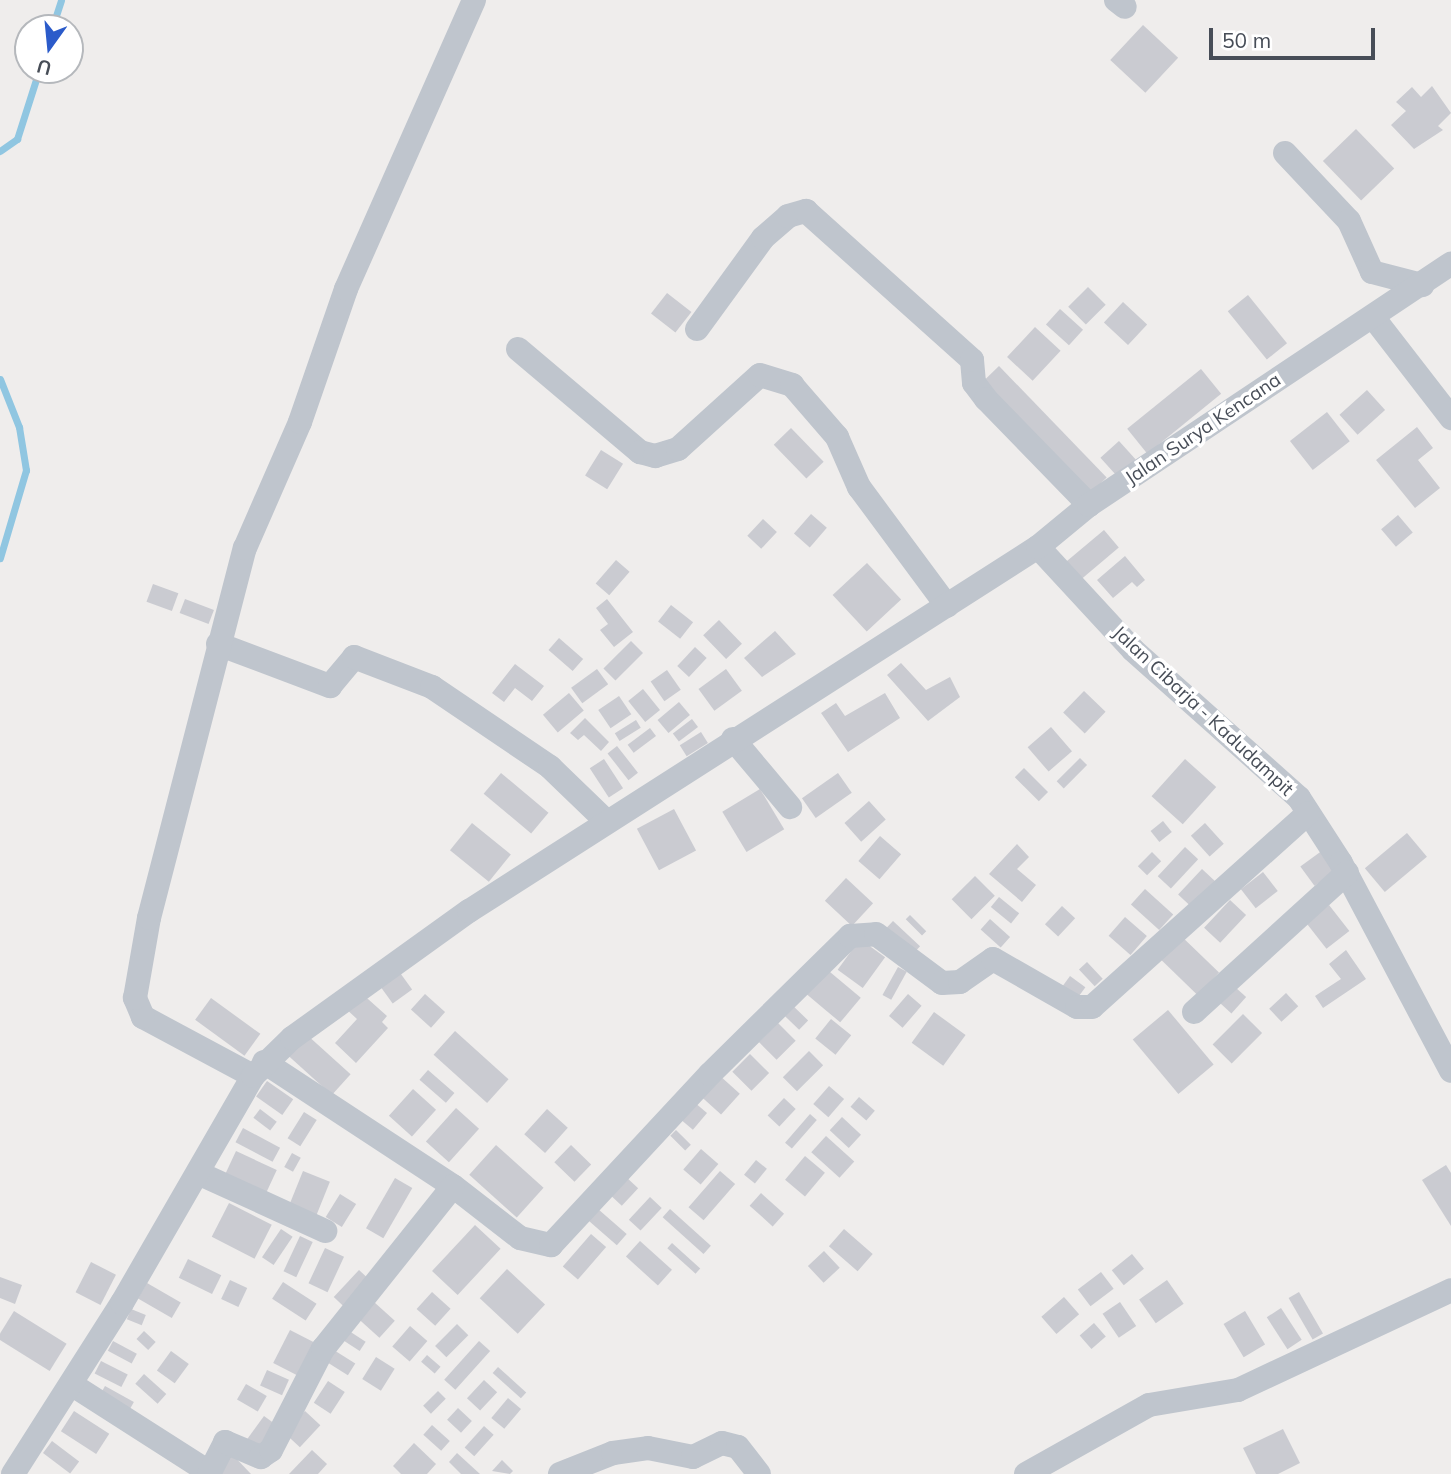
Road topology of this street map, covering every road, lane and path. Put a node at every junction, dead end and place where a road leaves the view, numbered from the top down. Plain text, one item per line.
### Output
1 (474, 0) edge
2 (1285, 153) dead end
3 (1451, 264) edge
4 (1422, 285) junction
5 (1373, 317) junction
6 (697, 329) dead end
7 (518, 349) dead end
8 (1451, 418) edge
9 (1090, 505) junction
10 (1038, 547) junction
11 (947, 606) junction
12 (218, 644) junction
13 (733, 739) junction
14 (790, 807) dead end
15 (1308, 813) junction
16 (606, 821) junction
17 (1347, 873) junction
18 (1194, 1013) dead end
19 (259, 1069) junction
20 (1451, 1071) edge
21 (198, 1173) junction
22 (453, 1186) junction
23 (324, 1231) dead end
24 (1451, 1290) edge
25 (71, 1384) junction
26 (209, 1473) edge
27 (13, 1474) edge
28 (559, 1474) edge
29 (759, 1474) edge
30 (1026, 1474) edge

1 - 12 street
2 - 4 street
3 - 4 street, Jalan Surya Kencana
4 - 5 street, Jalan Surya Kencana
5 - 8 street
5 - 9 street, Jalan Surya Kencana
6 - 9 street
7 - 11 street
9 - 10 street, Jalan Surya Kencana
10 - 11 street, Jalan Surya Kencana
10 - 15 street, Jalan Cibarja - Kadudampit
11 - 13 street, Jalan Surya Kencana
12 - 16 street
12 - 19 street
13 - 14 street
13 - 16 street, Jalan Surya Kencana
15 - 17 street, Jalan Cibarja - Kadudampit
15 - 22 street
16 - 19 street, Jalan Surya Kencana
17 - 18 street
17 - 20 street, Jalan Cibarja - Kadudampit
19 - 21 street
19 - 22 street
21 - 23 street
21 - 25 street
22 - 26 street
24 - 30 street
25 - 26 street
25 - 27 street
28 - 29 street

